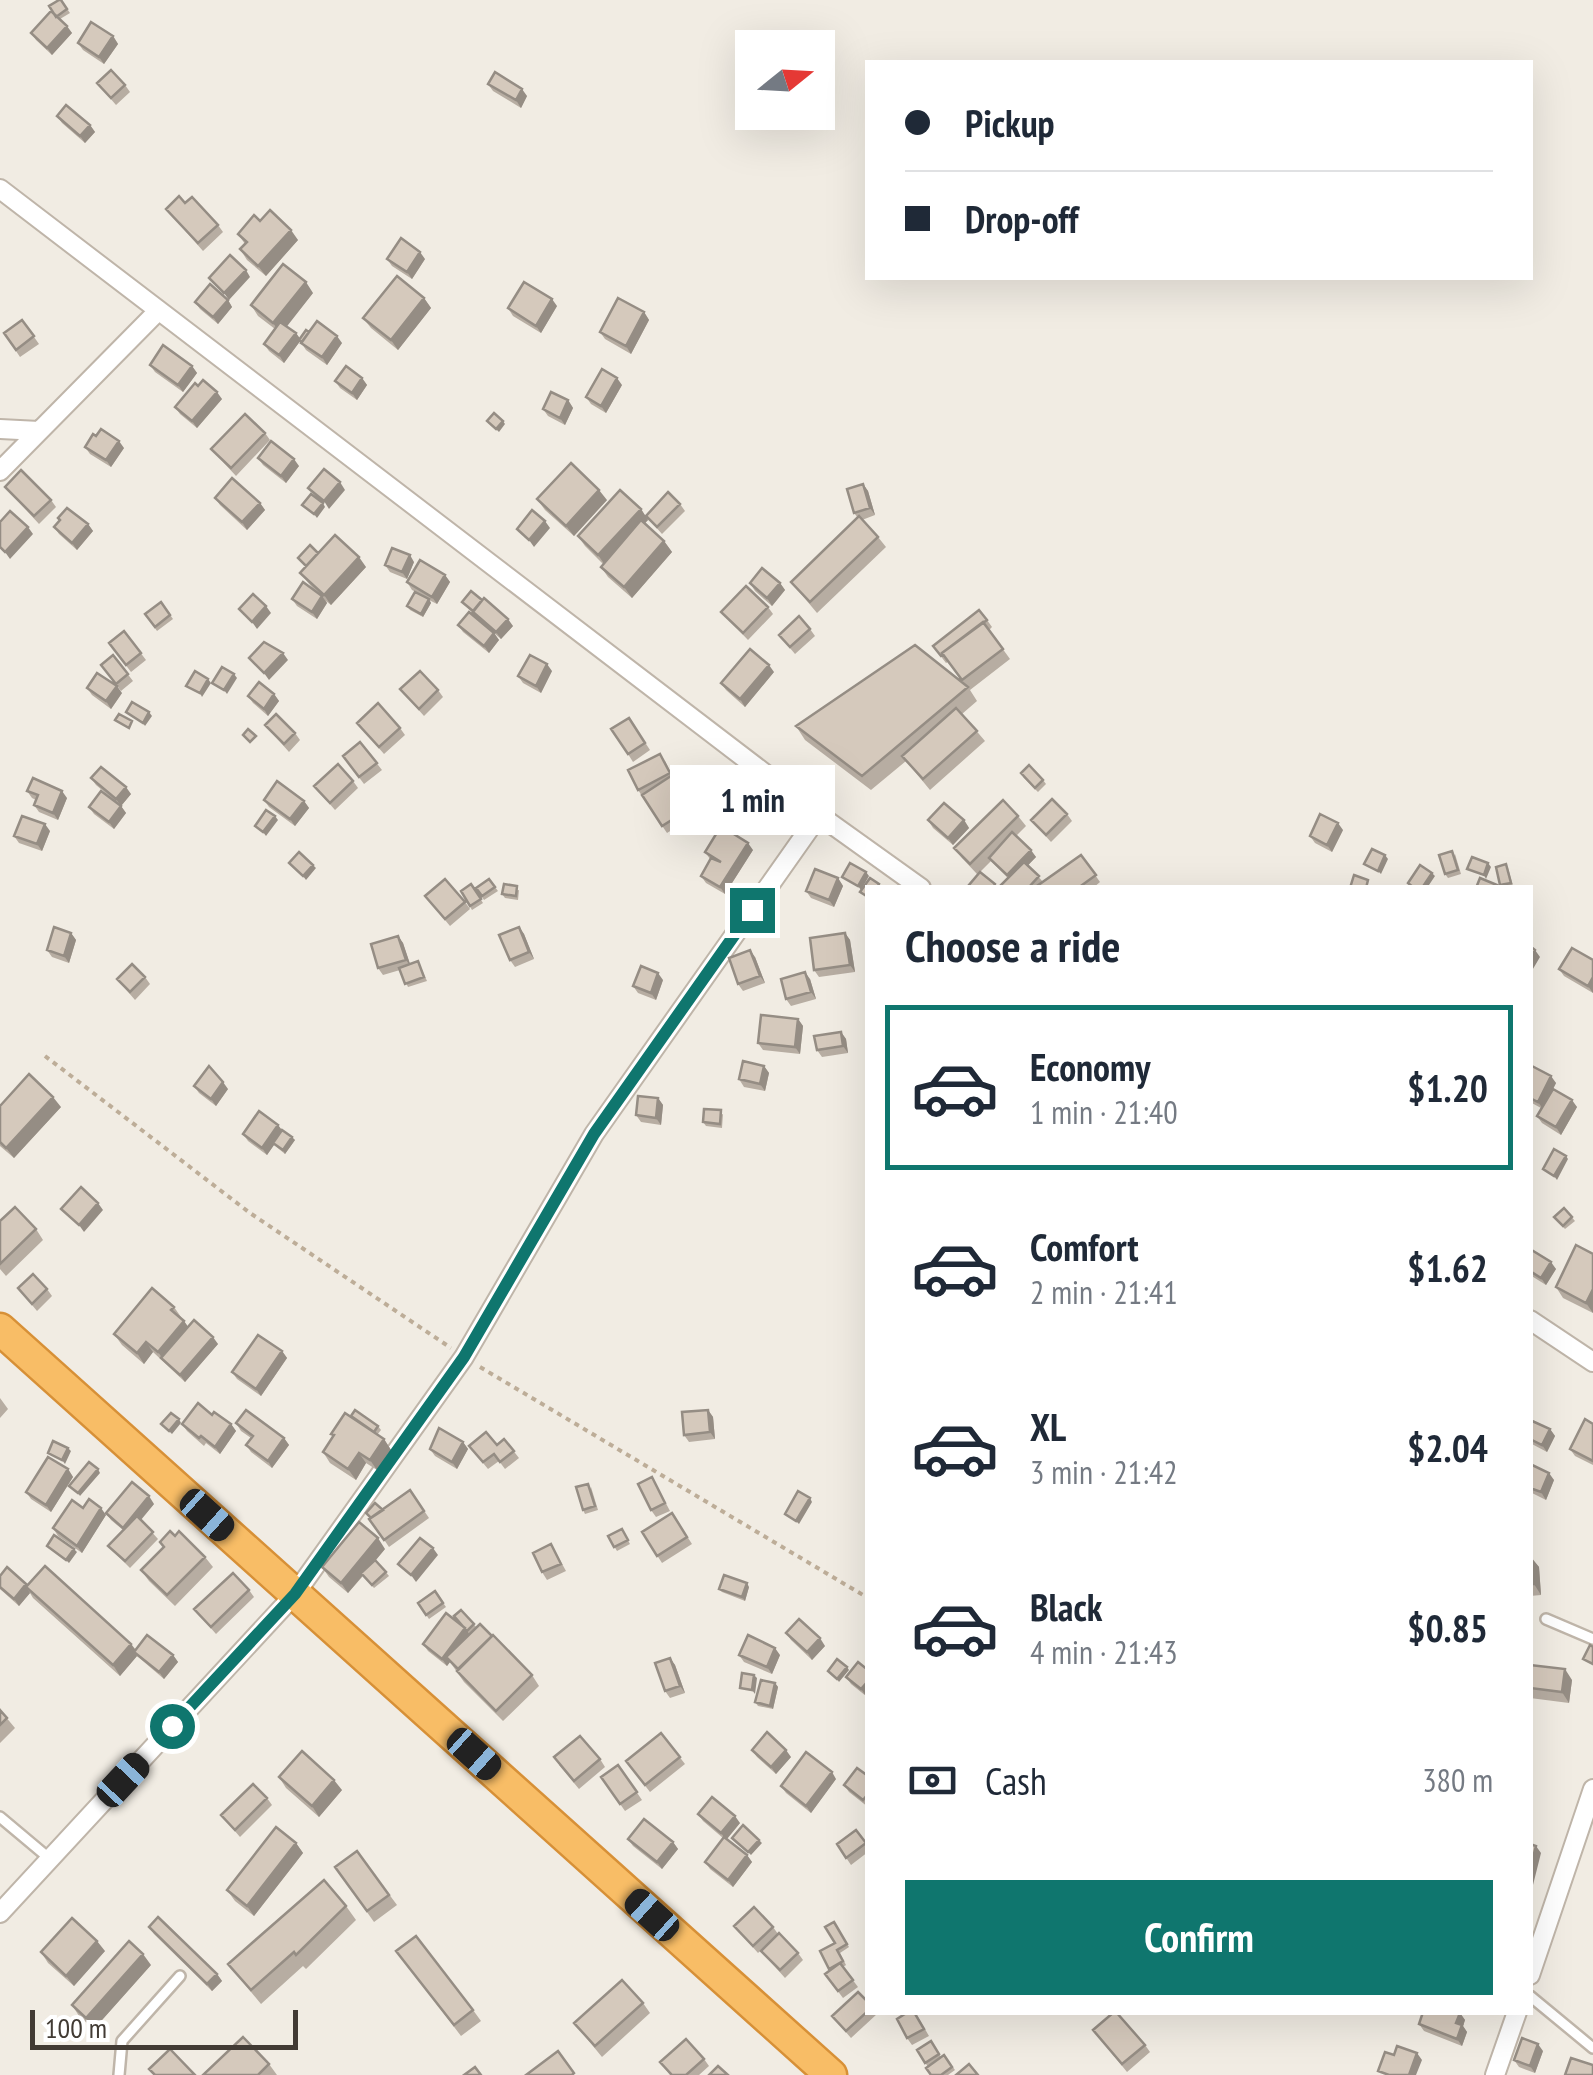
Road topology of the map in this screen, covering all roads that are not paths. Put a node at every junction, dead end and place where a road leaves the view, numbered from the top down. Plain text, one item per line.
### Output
1 (0, 189) edge
2 (158, 311) junction
3 (0, 430) edge
4 (39, 431) junction
5 (0, 470) edge
6 (819, 814) junction
7 (917, 885) edge
8 (1533, 1322) edge
9 (0, 1330) edge
10 (1593, 1362) edge
11 (295, 1594) junction
12 (1546, 1618) dead end
13 (1593, 1640) edge
14 (1593, 1789) edge
15 (0, 1817) edge
16 (50, 1859) junction
17 (0, 1912) edge
18 (1533, 1966) edge
19 (180, 1976) dead end
20 (1533, 1998) edge
21 (1516, 2015) edge
22 (1593, 2048) edge
23 (119, 2075) edge
24 (831, 2075) edge
25 (1495, 2075) edge

1 - 2 street
2 - 4 street
2 - 6 street
3 - 4 street
4 - 5 street
6 - 7 street
6 - 11 street
8 - 10 street
9 - 11 highway
11 - 16 street
11 - 24 highway
12 - 13 lane
14 - 18 street
15 - 16 lane
16 - 17 street
19 - 23 lane
20 - 22 lane
21 - 25 street

